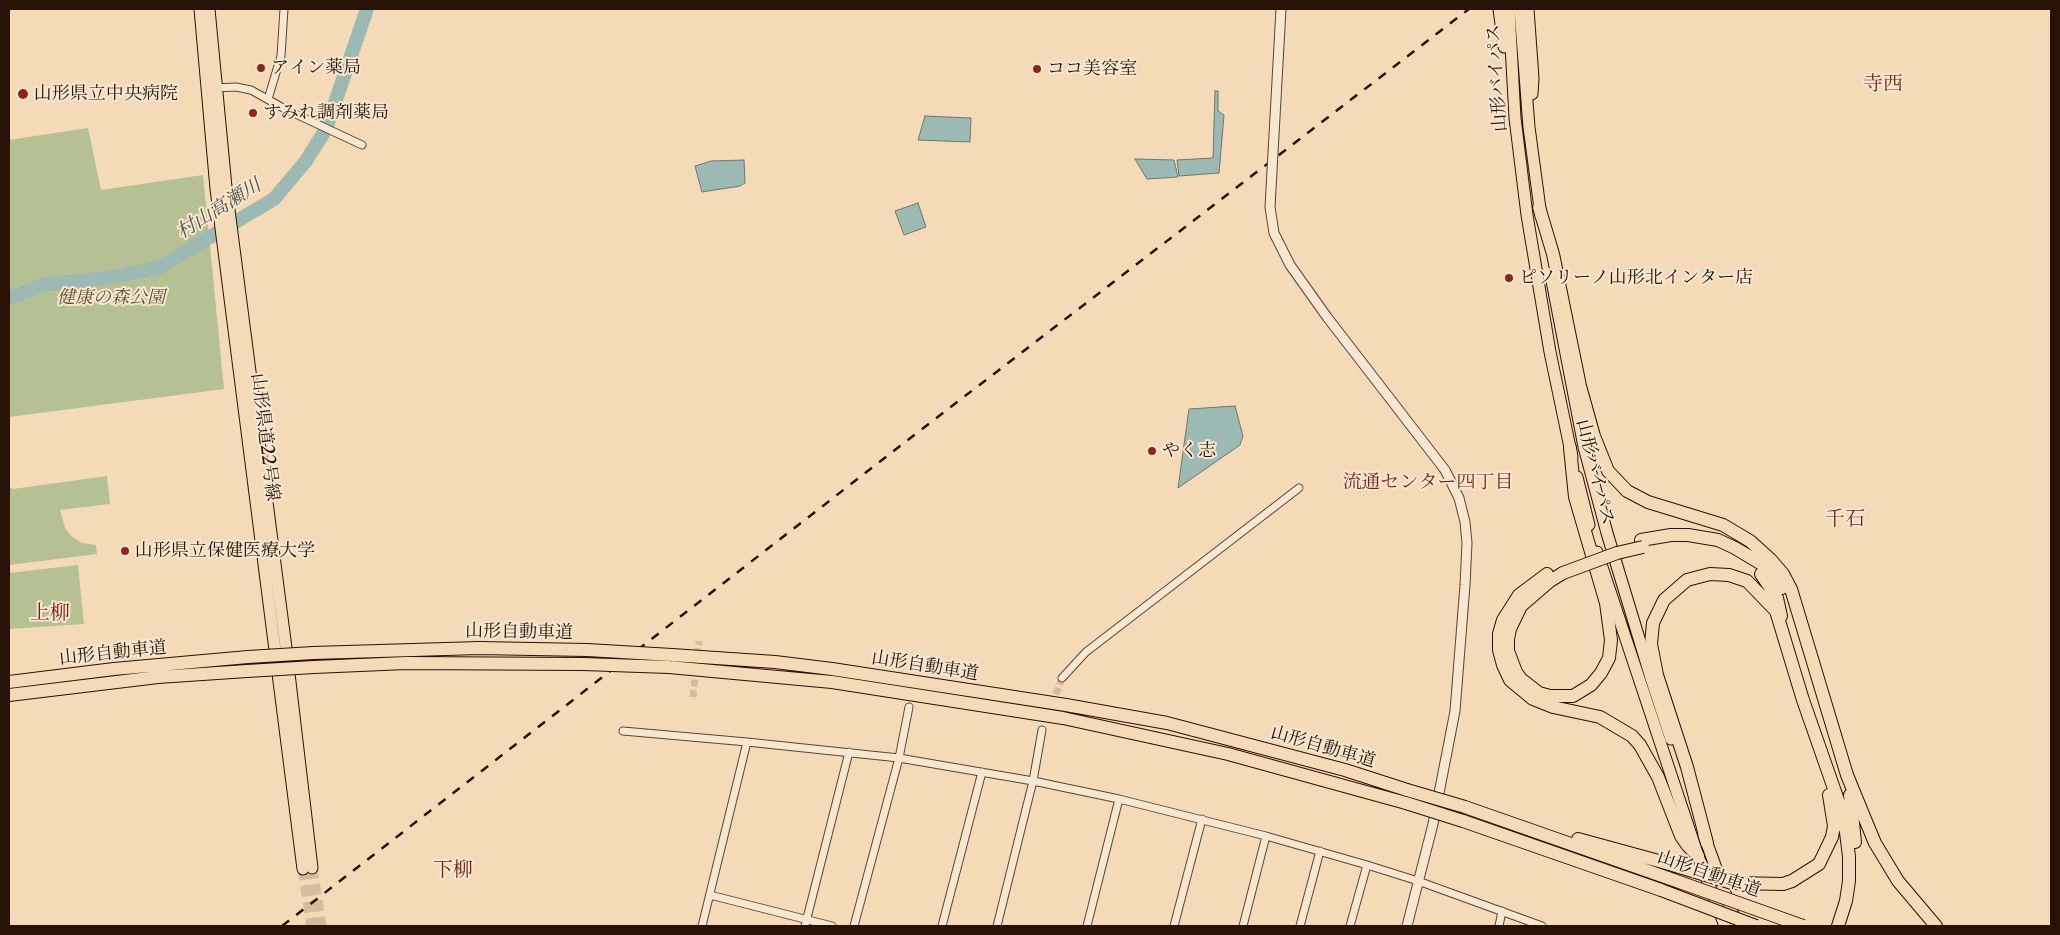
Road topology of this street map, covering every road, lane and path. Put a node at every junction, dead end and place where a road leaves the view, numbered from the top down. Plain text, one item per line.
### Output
1 (200, 9) edge
2 (209, 9) edge
3 (284, 9) edge
4 (1282, 9) edge
5 (1499, 9) edge
6 (1509, 9) edge
7 (1520, 9) edge
8 (1528, 9) edge
9 (211, 88) junction
10 (268, 99) junction
11 (1515, 118) junction
12 (1529, 127) junction
13 (362, 145) dead end
14 (221, 188) junction
15 (1539, 207) junction
16 (1570, 448) junction
17 (1299, 488) dead end
18 (1642, 544) junction
19 (1562, 569) junction
20 (1803, 631) junction
21 (1788, 645) junction
22 (1062, 678) tunnel mouth
23 (9, 682) edge
24 (9, 695) edge
25 (910, 707) dead end
26 (1042, 730) dead end
27 (623, 731) dead end
28 (747, 742) junction
29 (849, 752) junction
30 (899, 758) junction
31 (1824, 760) junction
32 (982, 772) junction
33 (1847, 775) junction
34 (1034, 781) junction
35 (1406, 796) junction
36 (1119, 799) junction
37 (1465, 807) junction
38 (1202, 819) junction
39 (1266, 836) junction
40 (1707, 843) junction
41 (1320, 851) junction
42 (1698, 856) junction
43 (1367, 864) junction
44 (1418, 881) junction
45 (710, 895) junction
46 (1502, 911) junction
47 (805, 923) edge
48 (702, 926) edge
49 (832, 926) edge
50 (854, 926) edge
51 (942, 926) edge
52 (997, 926) edge
53 (1087, 926) edge
54 (1174, 926) edge
55 (1243, 926) edge
56 (1300, 926) edge
57 (1350, 926) edge
58 (1407, 926) edge
59 (1499, 926) edge
60 (1542, 926) edge
61 (1725, 926) edge
62 (1737, 926) edge
63 (1756, 926) edge
64 (1803, 926) edge
65 (1838, 926) edge
66 (1846, 926) edge
67 (1936, 926) edge

1 - 9 main road, 山形県道22号線
2 - 9 main road, 山形県道22号線
3 - 10 street
4 - 44 street, bridge
5 - 11 main road
6 - 11 main road, 山形バイパス
7 - 12 main road, 山形バイパス
8 - 12 main road
9 - 10 street
9 - 14 main road, 山形県道22号線
10 - 13 street
11 - 16 main road, 山形バイパス
12 - 15 main road, 山形バイパス
14 - 14 main road, 山形県道22号線
15 - 20 highway
15 - 40 main road, 山形バイパス
16 - 19 highway
16 - 42 main road, 山形バイパス
17 - 22 street
18 - 19 highway, bridge
18 - 20 highway
18 - 21 highway
19 - 42 highway
20 - 33 highway
21 - 31 highway
21 - 40 highway
23 - 35 highway, 山形自動車道, bridge
24 - 35 highway, 山形自動車道, bridge
25 - 30 street
26 - 34 street
27 - 28 street
28 - 29 street
28 - 45 street
29 - 30 street
29 - 47 street
30 - 32 street
30 - 50 street
31 - 37 highway, bridge
31 - 65 highway
32 - 34 street
32 - 51 street
33 - 66 highway
33 - 67 highway
34 - 36 street
34 - 52 street
35 - 37 highway, 山形自動車道, bridge
35 - 63 highway, 山形自動車道, bridge
36 - 38 street
36 - 53 street
37 - 64 highway, 山形自動車道, bridge
38 - 39 street
38 - 54 street
39 - 41 street
39 - 55 street
40 - 62 main road, 山形バイパス
41 - 43 street
41 - 56 street
42 - 61 main road, 山形バイパス
43 - 44 street
43 - 57 street
44 - 46 street
44 - 58 street
45 - 47 street
45 - 48 street
46 - 59 street
46 - 60 street
47 - 49 street

